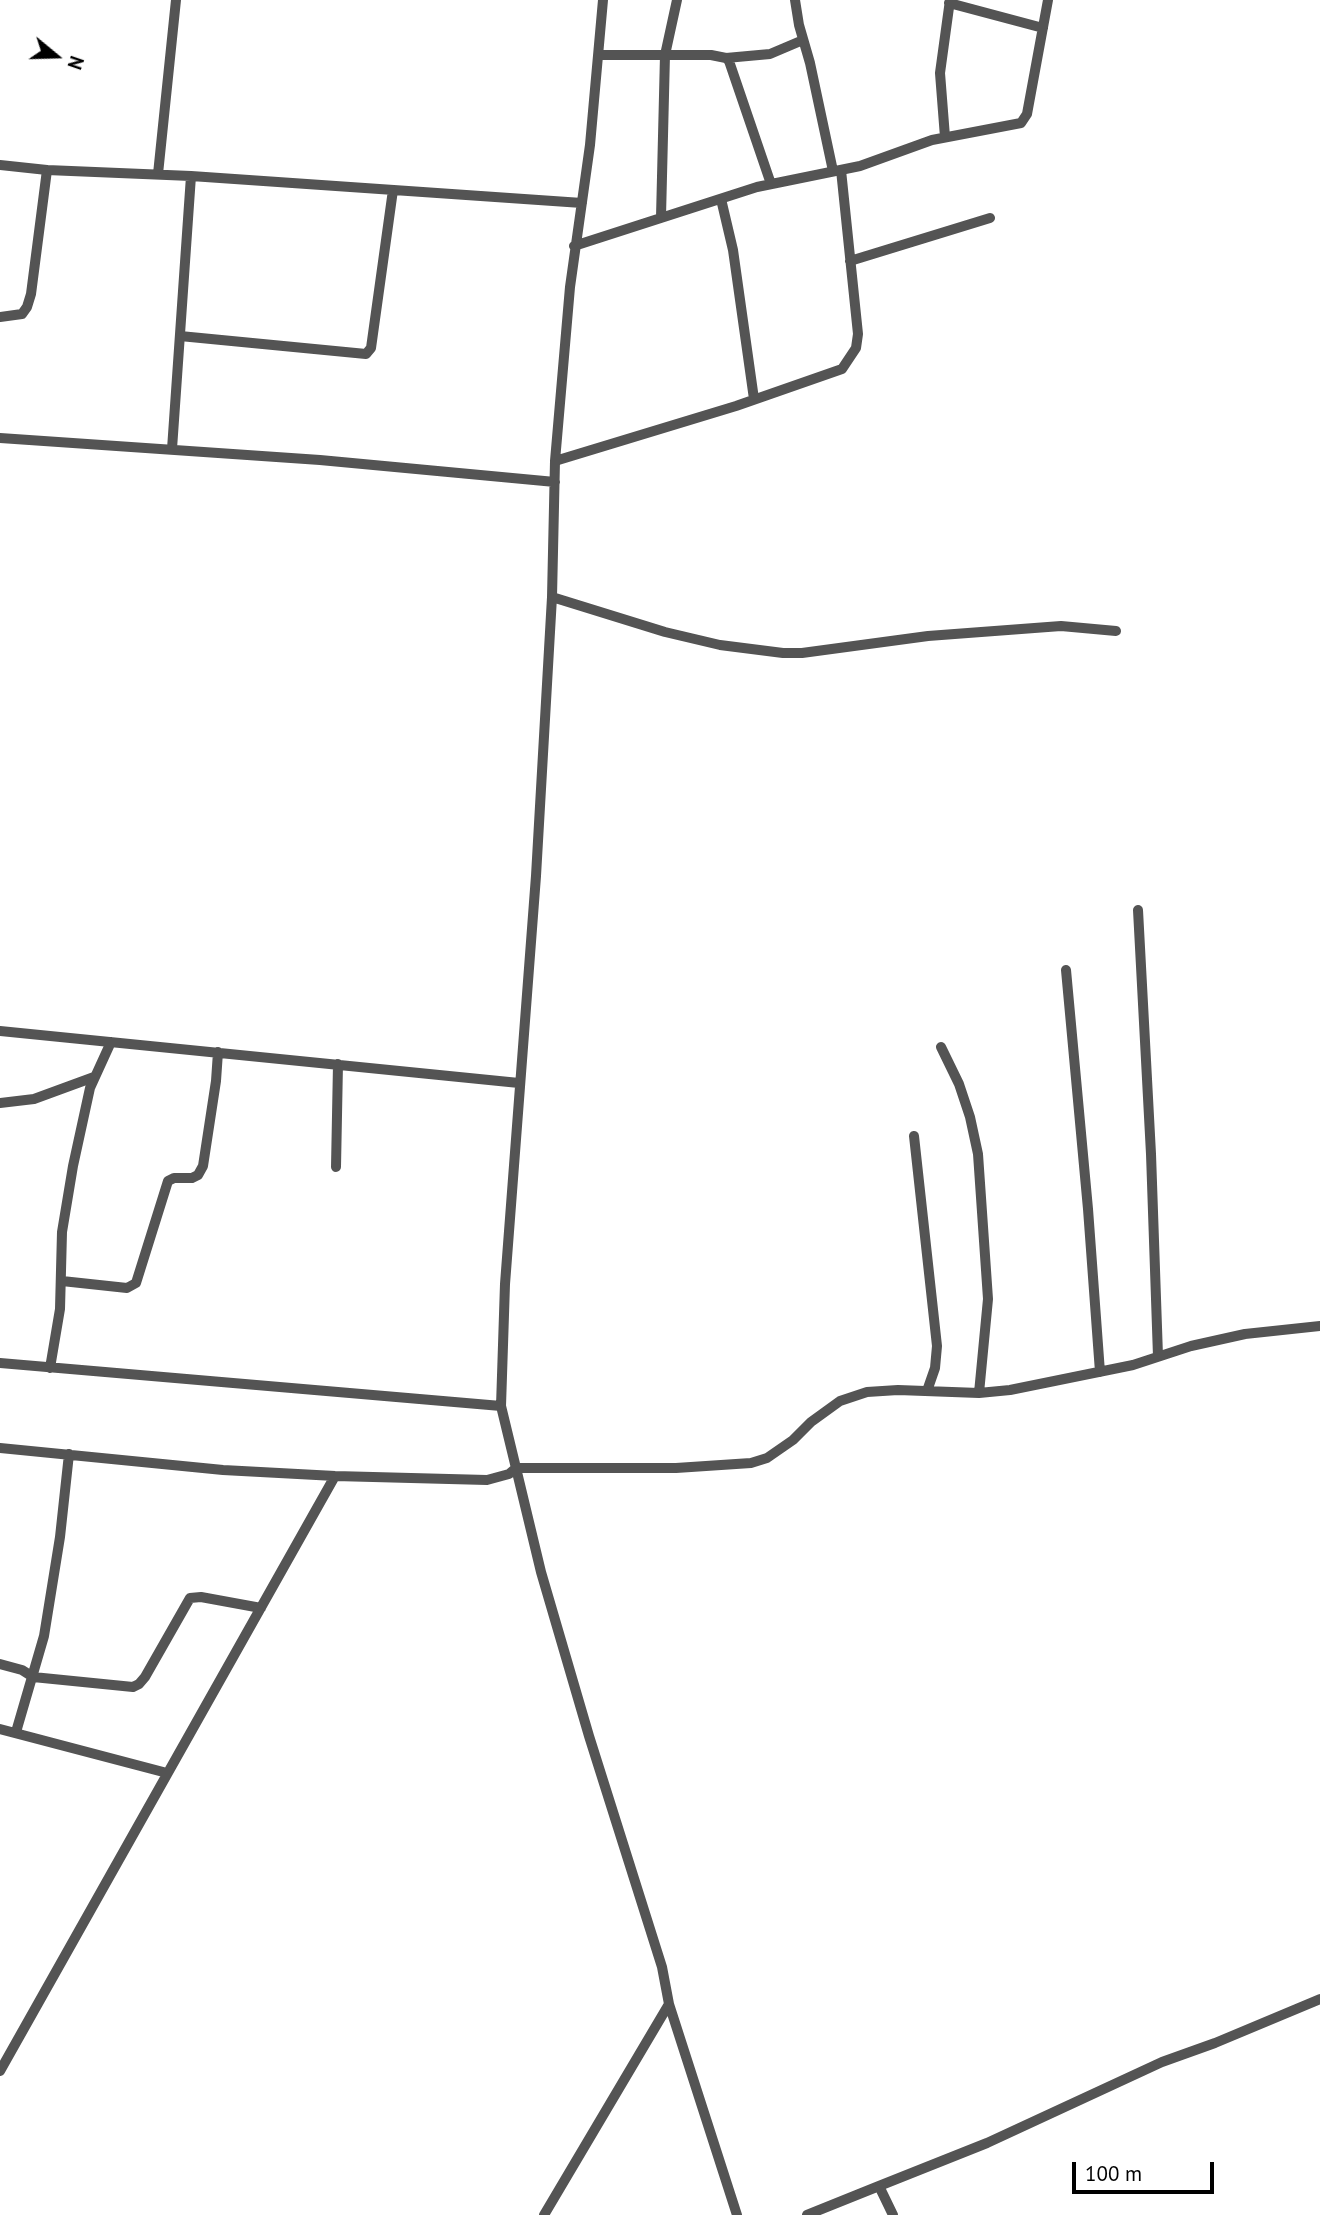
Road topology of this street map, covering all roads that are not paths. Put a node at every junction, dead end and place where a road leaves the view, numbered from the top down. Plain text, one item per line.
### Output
1 (176, 0) edge
2 (603, 0) edge
3 (677, 0) edge
4 (795, 0) edge
5 (1048, 0) edge
6 (950, 1) edge
7 (1042, 28) junction
8 (803, 40) junction
9 (599, 55) junction
10 (665, 55) junction
11 (726, 58) junction
12 (944, 137) junction
13 (0, 166) edge
14 (47, 170) junction
15 (837, 170) junction
16 (158, 174) junction
17 (191, 176) junction
18 (771, 184) junction
19 (393, 190) junction
20 (721, 199) junction
21 (582, 203) junction
22 (662, 217) junction
23 (990, 218) dead end
24 (574, 246) junction
25 (850, 261) junction
26 (0, 317) edge
27 (180, 336) junction
28 (754, 400) junction
29 (0, 438) edge
30 (172, 449) junction
31 (555, 461) junction
32 (555, 482) junction
33 (552, 597) junction
34 (1116, 631) dead end
35 (1138, 910) dead end
36 (1066, 970) dead end
37 (0, 1031) edge
38 (111, 1041) junction
39 (941, 1047) dead end
40 (218, 1052) junction
41 (338, 1064) junction
42 (94, 1077) junction
43 (519, 1083) junction
44 (0, 1102) edge
45 (914, 1136) dead end
46 (336, 1167) dead end
47 (61, 1281) junction
48 (1320, 1326) edge
49 (1158, 1356) junction
50 (0, 1363) edge
51 (50, 1368) junction
52 (1100, 1372) junction
53 (927, 1391) junction
54 (979, 1393) junction
55 (501, 1406) junction
56 (0, 1448) edge
57 (69, 1454) junction
58 (516, 1468) junction
59 (335, 1476) junction
60 (261, 1608) junction
61 (0, 1664) edge
62 (33, 1677) junction
63 (0, 1729) edge
64 (16, 1732) junction
65 (167, 1773) junction
66 (1320, 1999) edge
67 (669, 2004) junction
68 (0, 2071) edge
69 (879, 2186) junction
70 (544, 2215) edge
71 (737, 2215) edge
72 (807, 2215) edge
73 (893, 2215) edge

1 - 16 street
2 - 9 street
3 - 10 street
4 - 8 street
5 - 7 street
6 - 7 street
6 - 12 street
7 - 12 street
8 - 11 street
8 - 15 street
9 - 10 street
9 - 21 street
10 - 11 street
10 - 22 street
11 - 18 street
12 - 15 street
13 - 14 street
14 - 16 street
14 - 26 street
15 - 18 street
15 - 25 street
16 - 17 street
17 - 19 street
17 - 27 street
18 - 20 street
19 - 21 street
19 - 27 street
20 - 22 street
20 - 28 street
21 - 24 street
22 - 24 street
23 - 25 street
24 - 31 street
25 - 28 street
27 - 30 street
28 - 31 street
29 - 30 street
30 - 32 street
31 - 32 street
32 - 33 street
33 - 34 street
33 - 43 street
35 - 49 street
36 - 52 street
37 - 38 street
38 - 40 street
38 - 42 street
39 - 54 street
40 - 41 street
40 - 47 street
41 - 43 street
41 - 46 street
42 - 44 street
42 - 47 street
43 - 55 street
45 - 53 street
47 - 51 street
48 - 49 street
49 - 52 street
50 - 51 street
51 - 55 street
52 - 54 street
53 - 54 street
53 - 58 street
55 - 58 street
56 - 57 street
57 - 59 street
57 - 62 street
58 - 59 street
58 - 67 street
59 - 60 street
60 - 62 street
60 - 65 street
61 - 62 street
62 - 64 street
63 - 64 street
64 - 65 street
65 - 68 street
66 - 69 street
67 - 70 street
67 - 71 street
69 - 72 street
69 - 73 street

